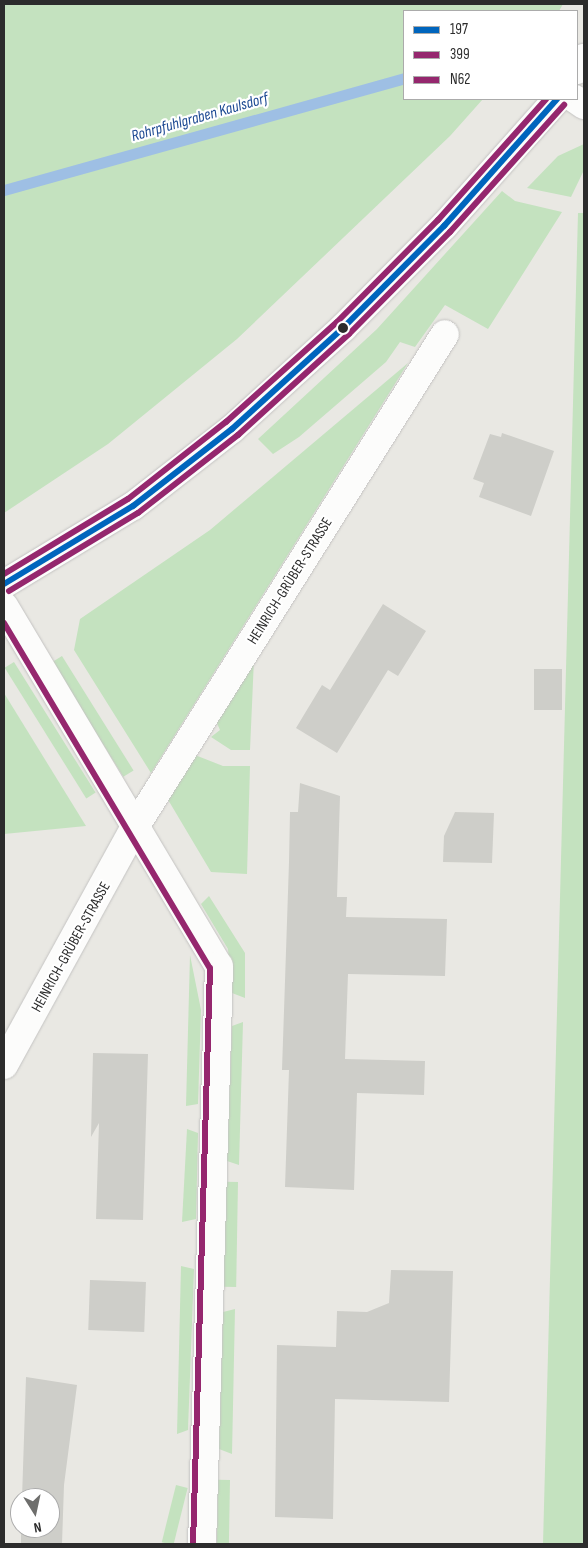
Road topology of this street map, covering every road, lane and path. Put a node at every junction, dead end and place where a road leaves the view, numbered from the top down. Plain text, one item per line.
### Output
1 (556, 100) edge
2 (445, 334) dead end
3 (4, 584) edge
4 (4, 606) edge
5 (135, 827) junction
6 (4, 1065) edge
7 (202, 1544) edge

1 - 3 street
2 - 5 street, HEINRICH-GRÜBER-STRASSE
4 - 5 street
5 - 6 street, HEINRICH-GRÜBER-STRASSE
5 - 7 street

